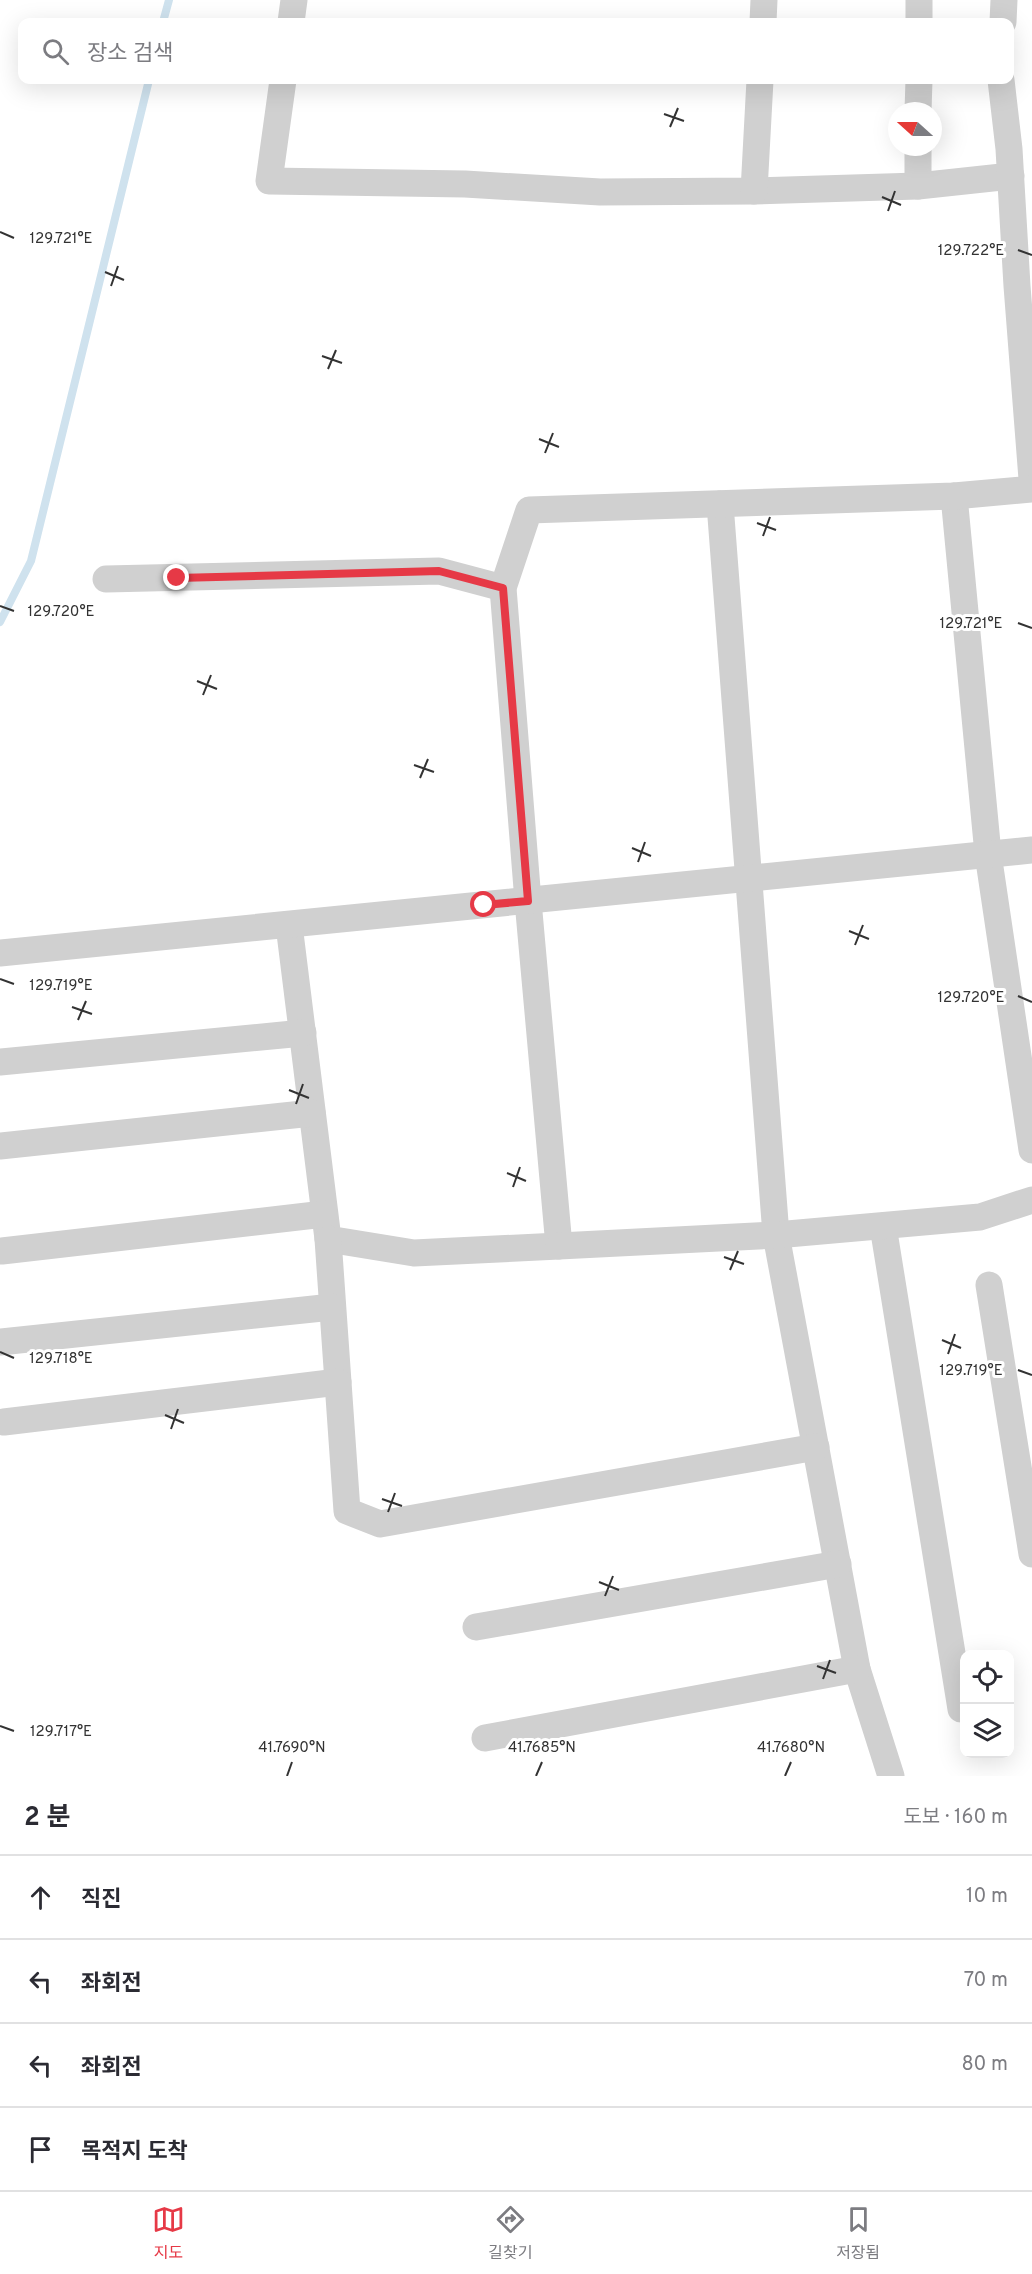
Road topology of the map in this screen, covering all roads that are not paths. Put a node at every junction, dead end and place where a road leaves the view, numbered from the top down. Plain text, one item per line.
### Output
1 (294, 0) edge
2 (764, 0) edge
3 (919, 0) edge
4 (1004, 0) edge
5 (292, 18) edge
6 (763, 18) edge
7 (919, 18) edge
8 (1003, 18) edge
9 (282, 84) edge
10 (760, 84) edge
11 (919, 84) edge
12 (1001, 84) edge
13 (918, 102) edge
14 (918, 156) edge
15 (1011, 176) junction
16 (918, 186) junction
17 (754, 191) junction
18 (1032, 478) edge
19 (1032, 489) edge
20 (954, 496) junction
21 (720, 504) junction
22 (106, 579) dead end
23 (503, 588) junction
24 (1032, 850) edge
25 (988, 854) junction
26 (748, 878) junction
27 (528, 901) junction
28 (289, 925) junction
29 (0, 953) edge
30 (303, 1034) junction
31 (0, 1062) edge
32 (312, 1113) junction
33 (0, 1146) edge
34 (1032, 1150) edge
35 (1032, 1200) edge
36 (884, 1226) junction
37 (326, 1227) junction
38 (776, 1235) junction
39 (559, 1246) junction
40 (2, 1251) dead end
41 (988, 1285) dead end
42 (332, 1307) junction
43 (0, 1342) edge
44 (338, 1382) junction
45 (4, 1422) dead end
46 (816, 1447) junction
47 (1032, 1554) edge
48 (838, 1564) junction
49 (476, 1627) dead end
50 (857, 1669) junction
51 (960, 1704) edge
52 (485, 1738) dead end
53 (891, 1776) edge

1 - 5 street
2 - 6 street
3 - 7 street
4 - 8 street
9 - 17 street
10 - 17 street
11 - 13 street
12 - 15 street
14 - 16 street
15 - 16 street
15 - 18 street
16 - 17 street
19 - 20 street
20 - 21 street
20 - 25 street
21 - 23 street
21 - 26 street
22 - 23 street
23 - 27 street
24 - 25 street
25 - 26 street
25 - 34 street
26 - 27 street
26 - 38 street
27 - 28 street
27 - 39 street
28 - 29 street
28 - 30 street
30 - 31 street
30 - 32 street
32 - 33 street
32 - 37 street
35 - 36 street
36 - 38 street
36 - 51 street
37 - 39 street
37 - 40 street
37 - 42 street
38 - 39 street
38 - 46 street
41 - 47 street
42 - 43 street
42 - 44 street
44 - 45 street
44 - 46 street
46 - 48 street
48 - 49 street
48 - 50 street
50 - 52 street
50 - 53 street

